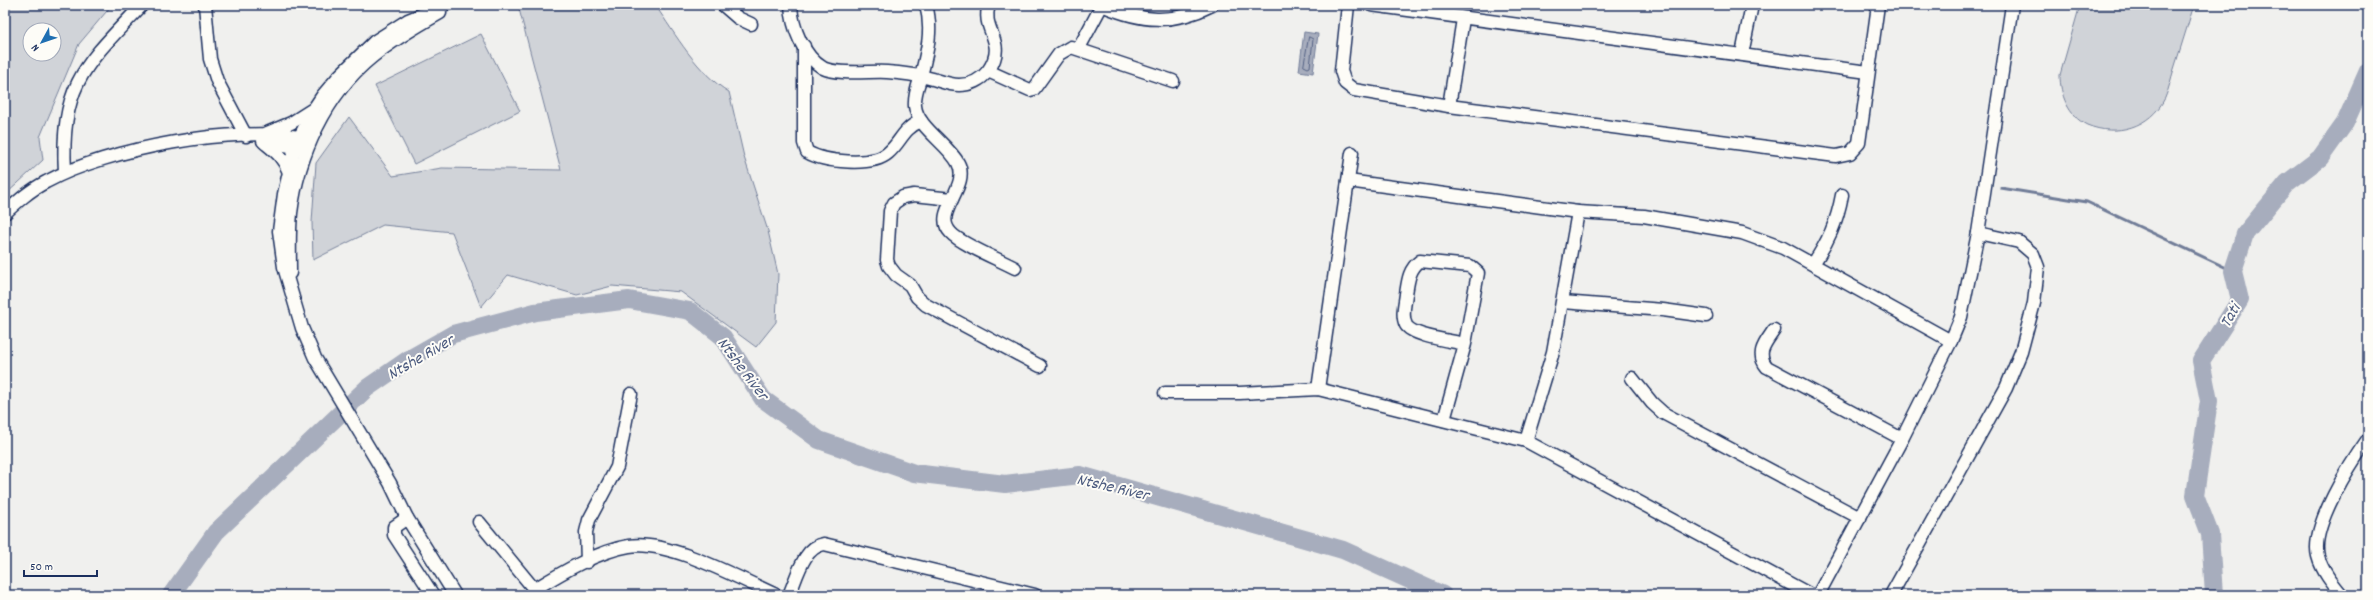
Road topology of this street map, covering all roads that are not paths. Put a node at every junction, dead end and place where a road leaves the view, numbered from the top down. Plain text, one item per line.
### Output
1 (142, 5) edge
2 (205, 5) edge
3 (445, 5) edge
4 (454, 5) edge
5 (723, 5) edge
6 (791, 5) edge
7 (926, 5) edge
8 (989, 5) edge
9 (1102, 5) edge
10 (1212, 5) edge
11 (1348, 5) edge
12 (1371, 5) edge
13 (1752, 5) edge
14 (1878, 5) edge
15 (2012, 5) edge
16 (1463, 19) junction
17 (751, 24) dead end
18 (804, 46) junction
19 (1079, 48) junction
20 (1742, 54) junction
21 (988, 71) junction
22 (1868, 72) junction
23 (921, 76) junction
24 (1173, 81) dead end
25 (1449, 106) junction
26 (314, 107) junction
27 (921, 122) junction
28 (256, 137) junction
29 (297, 142) junction
30 (310, 144) junction
31 (1352, 153) dead end
32 (65, 172) junction
33 (289, 172) junction
34 (1348, 181) junction
35 (1842, 195) dead end
36 (952, 199) junction
37 (1578, 212) junction
38 (5, 213) edge
39 (1978, 233) junction
40 (1813, 264) junction
41 (1015, 268) dead end
42 (290, 283) junction
43 (1563, 302) junction
44 (1706, 316) dead end
45 (1774, 330) dead end
46 (1951, 342) junction
47 (1465, 344) junction
48 (1040, 366) dead end
49 (1632, 378) dead end
50 (1318, 389) junction
51 (1165, 393) dead end
52 (631, 394) dead end
53 (1444, 420) junction
54 (1902, 439) junction
55 (2368, 439) edge
56 (1526, 441) junction
57 (407, 518) junction
58 (1860, 518) junction
59 (479, 522) dead end
60 (587, 562) junction
61 (537, 592) edge
62 (433, 595) edge
63 (455, 595) edge
64 (776, 595) edge
65 (789, 595) edge
66 (1035, 595) edge
67 (1811, 595) edge
68 (1818, 595) edge
69 (1891, 595) edge
70 (2342, 595) edge

1 - 32 street
2 - 28 street
3 - 26 street
4 - 30 street
5 - 17 street
6 - 18 street
7 - 23 street
8 - 21 street
9 - 10 street
9 - 19 street
11 - 25 street
12 - 16 street
13 - 20 street
14 - 22 street
15 - 39 street
16 - 20 street
16 - 25 street
18 - 23 street
18 - 27 street
19 - 21 street
19 - 24 street
20 - 22 street
21 - 23 street
22 - 25 street
23 - 27 street
26 - 28 street
26 - 29 street
27 - 36 street
28 - 29 street
28 - 32 street
28 - 33 street
29 - 30 street
29 - 33 street
30 - 42 street
31 - 34 street
32 - 38 street
33 - 42 street
34 - 37 street
34 - 50 street
35 - 40 street
36 - 41 street
36 - 48 street
37 - 40 street
37 - 43 street
39 - 46 street
39 - 69 street
40 - 46 street
42 - 57 street
43 - 44 street
43 - 56 street
45 - 54 street
46 - 54 street
47 - 47 street
47 - 53 street
49 - 58 street
50 - 51 street
50 - 53 street
52 - 60 street
53 - 56 street
54 - 58 street
55 - 70 street
56 - 67 street
57 - 62 street
57 - 63 street
58 - 68 street
59 - 61 street
60 - 61 street
60 - 64 street
65 - 66 street

